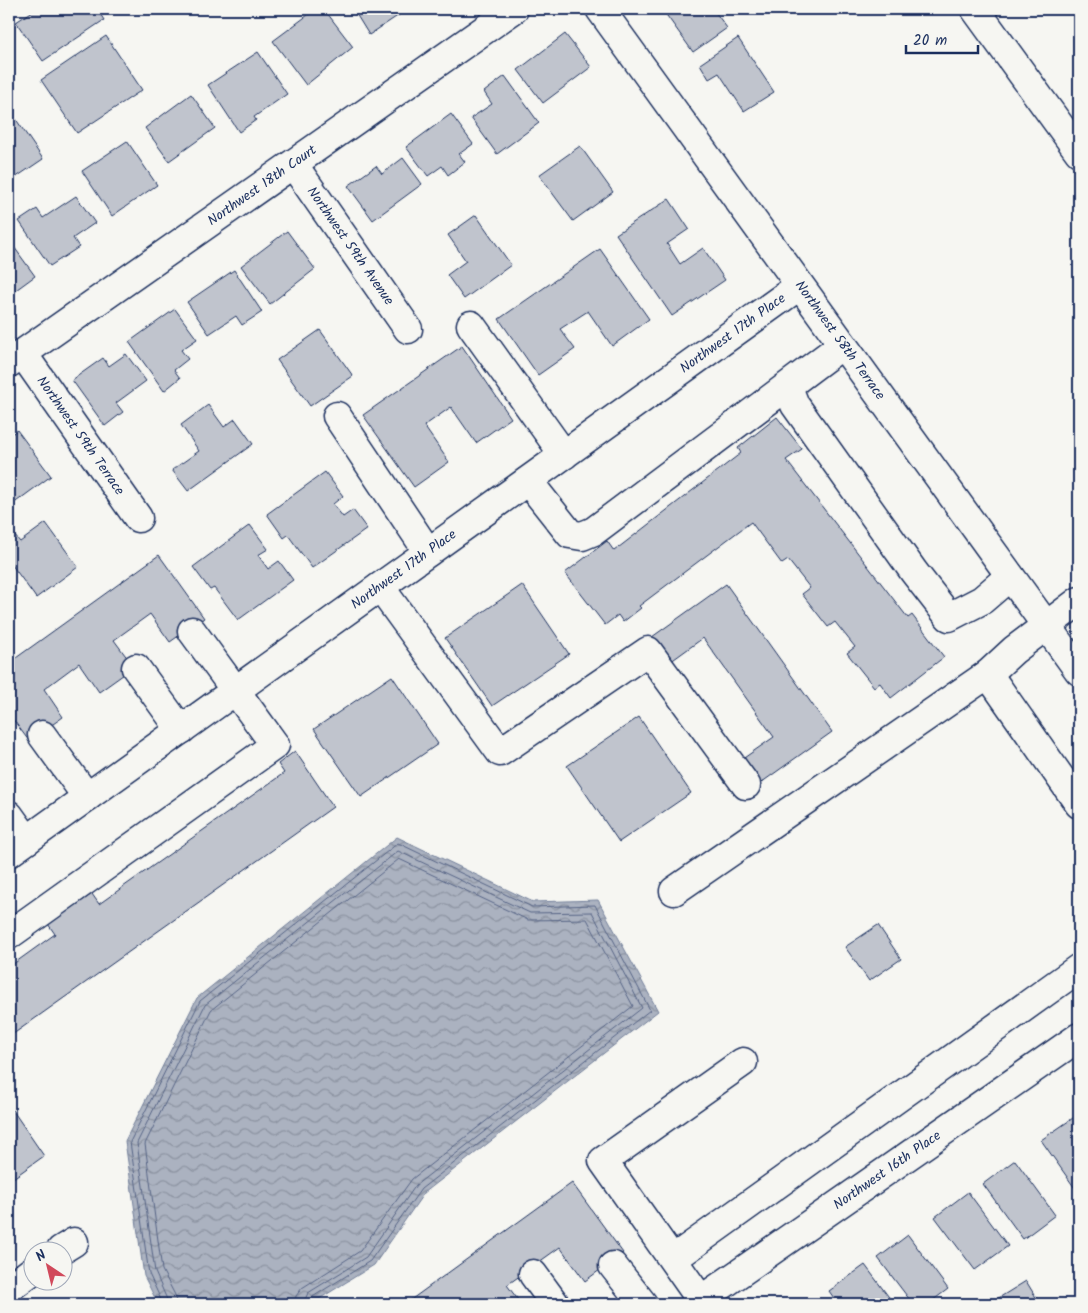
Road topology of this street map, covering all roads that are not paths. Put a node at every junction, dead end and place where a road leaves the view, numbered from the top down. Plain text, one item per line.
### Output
1 (514, 9) edge
2 (600, 9) edge
3 (975, 9) edge
4 (1079, 152) edge
5 (293, 164) junction
6 (799, 286) junction
7 (471, 325) dead end
8 (408, 329) dead end
9 (842, 345) junction
10 (16, 358) edge
11 (788, 387) junction
12 (337, 416) dead end
13 (564, 455) junction
14 (528, 481) junction
15 (138, 518) dead end
16 (428, 552) junction
17 (1010, 576) junction
18 (380, 587) junction
19 (1079, 601) edge
20 (1046, 625) junction
21 (192, 631) dead end
22 (136, 668) dead end
23 (1079, 671) edge
24 (988, 674) junction
25 (236, 690) junction
26 (181, 730) junction
27 (42, 735) dead end
28 (746, 785) dead end
29 (87, 798) junction
30 (1079, 804) edge
31 (9, 814) edge
32 (18, 847) edge
33 (674, 891) dead end
34 (9, 935) edge
35 (1079, 968) edge
36 (1079, 1037) edge
37 (743, 1062) dead end
38 (672, 1259) junction
39 (613, 1266) dead end
40 (533, 1274) dead end
41 (22, 1278) edge
42 (9, 1288) edge
43 (698, 1302) edge
44 (555, 1304) edge
45 (643, 1304) edge

1 - 5 street, Northwest 18th Court
2 - 6 street, Northwest 58th Terrace
3 - 4 street
5 - 8 street, Northwest 59th Avenue
5 - 10 street, Northwest 18th Court
6 - 9 street, Northwest 58th Terrace
6 - 13 street, Northwest 17th Place
7 - 13 street
9 - 11 street
9 - 17 street, Northwest 58th Terrace
10 - 15 street, Northwest 59th Terrace
11 - 14 street
11 - 17 street
12 - 16 street
13 - 14 street, Northwest 17th Place
14 - 16 street, Northwest 17th Place
16 - 18 street, Northwest 17th Place
17 - 20 street, Northwest 58th Terrace
18 - 25 street, Northwest 17th Place
18 - 28 street
19 - 20 street
20 - 23 street, Northwest 58th Terrace
20 - 24 street
21 - 25 street
22 - 26 street
24 - 30 street
24 - 33 street
25 - 26 street, Northwest 17th Place
25 - 34 street
26 - 29 street, Northwest 17th Place
27 - 29 street
29 - 32 street, Northwest 17th Place
31 - 32 street
35 - 38 street
36 - 43 street, Northwest 16th Place
37 - 38 street
38 - 43 street
39 - 45 street
40 - 44 street
41 - 42 street

